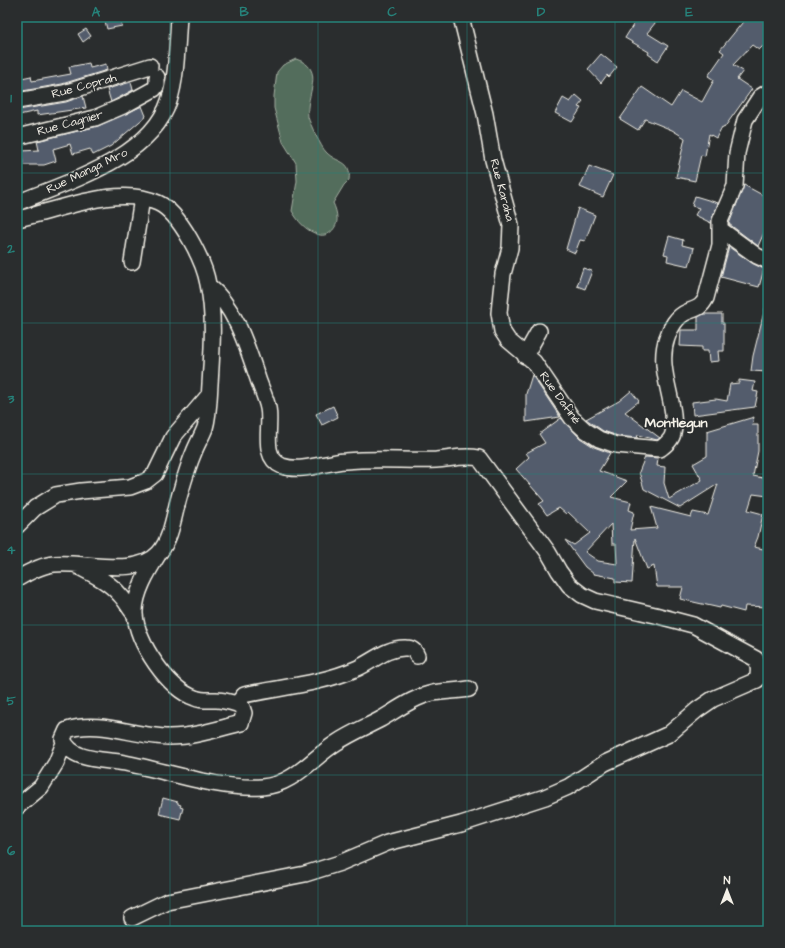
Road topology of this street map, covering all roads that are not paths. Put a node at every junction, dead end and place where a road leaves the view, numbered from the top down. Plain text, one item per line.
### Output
1 (179, 17) edge
2 (461, 17) edge
3 (154, 72) joint
4 (768, 92) edge
5 (17, 100) edge
6 (17, 136) edge
7 (142, 198) junction
8 (17, 203) edge
9 (17, 219) edge
10 (720, 229) junction
11 (768, 261) edge
12 (132, 262) dead end
13 (209, 286) junction
14 (538, 331) dead end
15 (525, 356) junction
16 (209, 395) junction
17 (17, 526) edge
18 (158, 555) junction
19 (72, 564) junction
20 (17, 579) edge
21 (135, 614) junction
22 (417, 656) dead end
23 (469, 689) dead end
24 (237, 704) junction
25 (64, 743) junction
26 (17, 807) edge
27 (132, 918) dead end

1 - 8 street, Rue Manga Mro
2 - 15 street, Rue Karaha
3 - 5 street, Rue Coprah
3 - 6 street, Rue Cagnier
4 - 10 street, Rue Dafiné
7 - 9 street
7 - 12 street
7 - 13 street
10 - 11 street
10 - 15 street, Rue Dafiné
13 - 16 street
13 - 27 street
14 - 15 street
16 - 17 street
16 - 18 street
18 - 19 street
18 - 21 street
19 - 20 street
19 - 21 street
21 - 24 street
22 - 24 street
23 - 25 street
24 - 25 street
25 - 26 street

